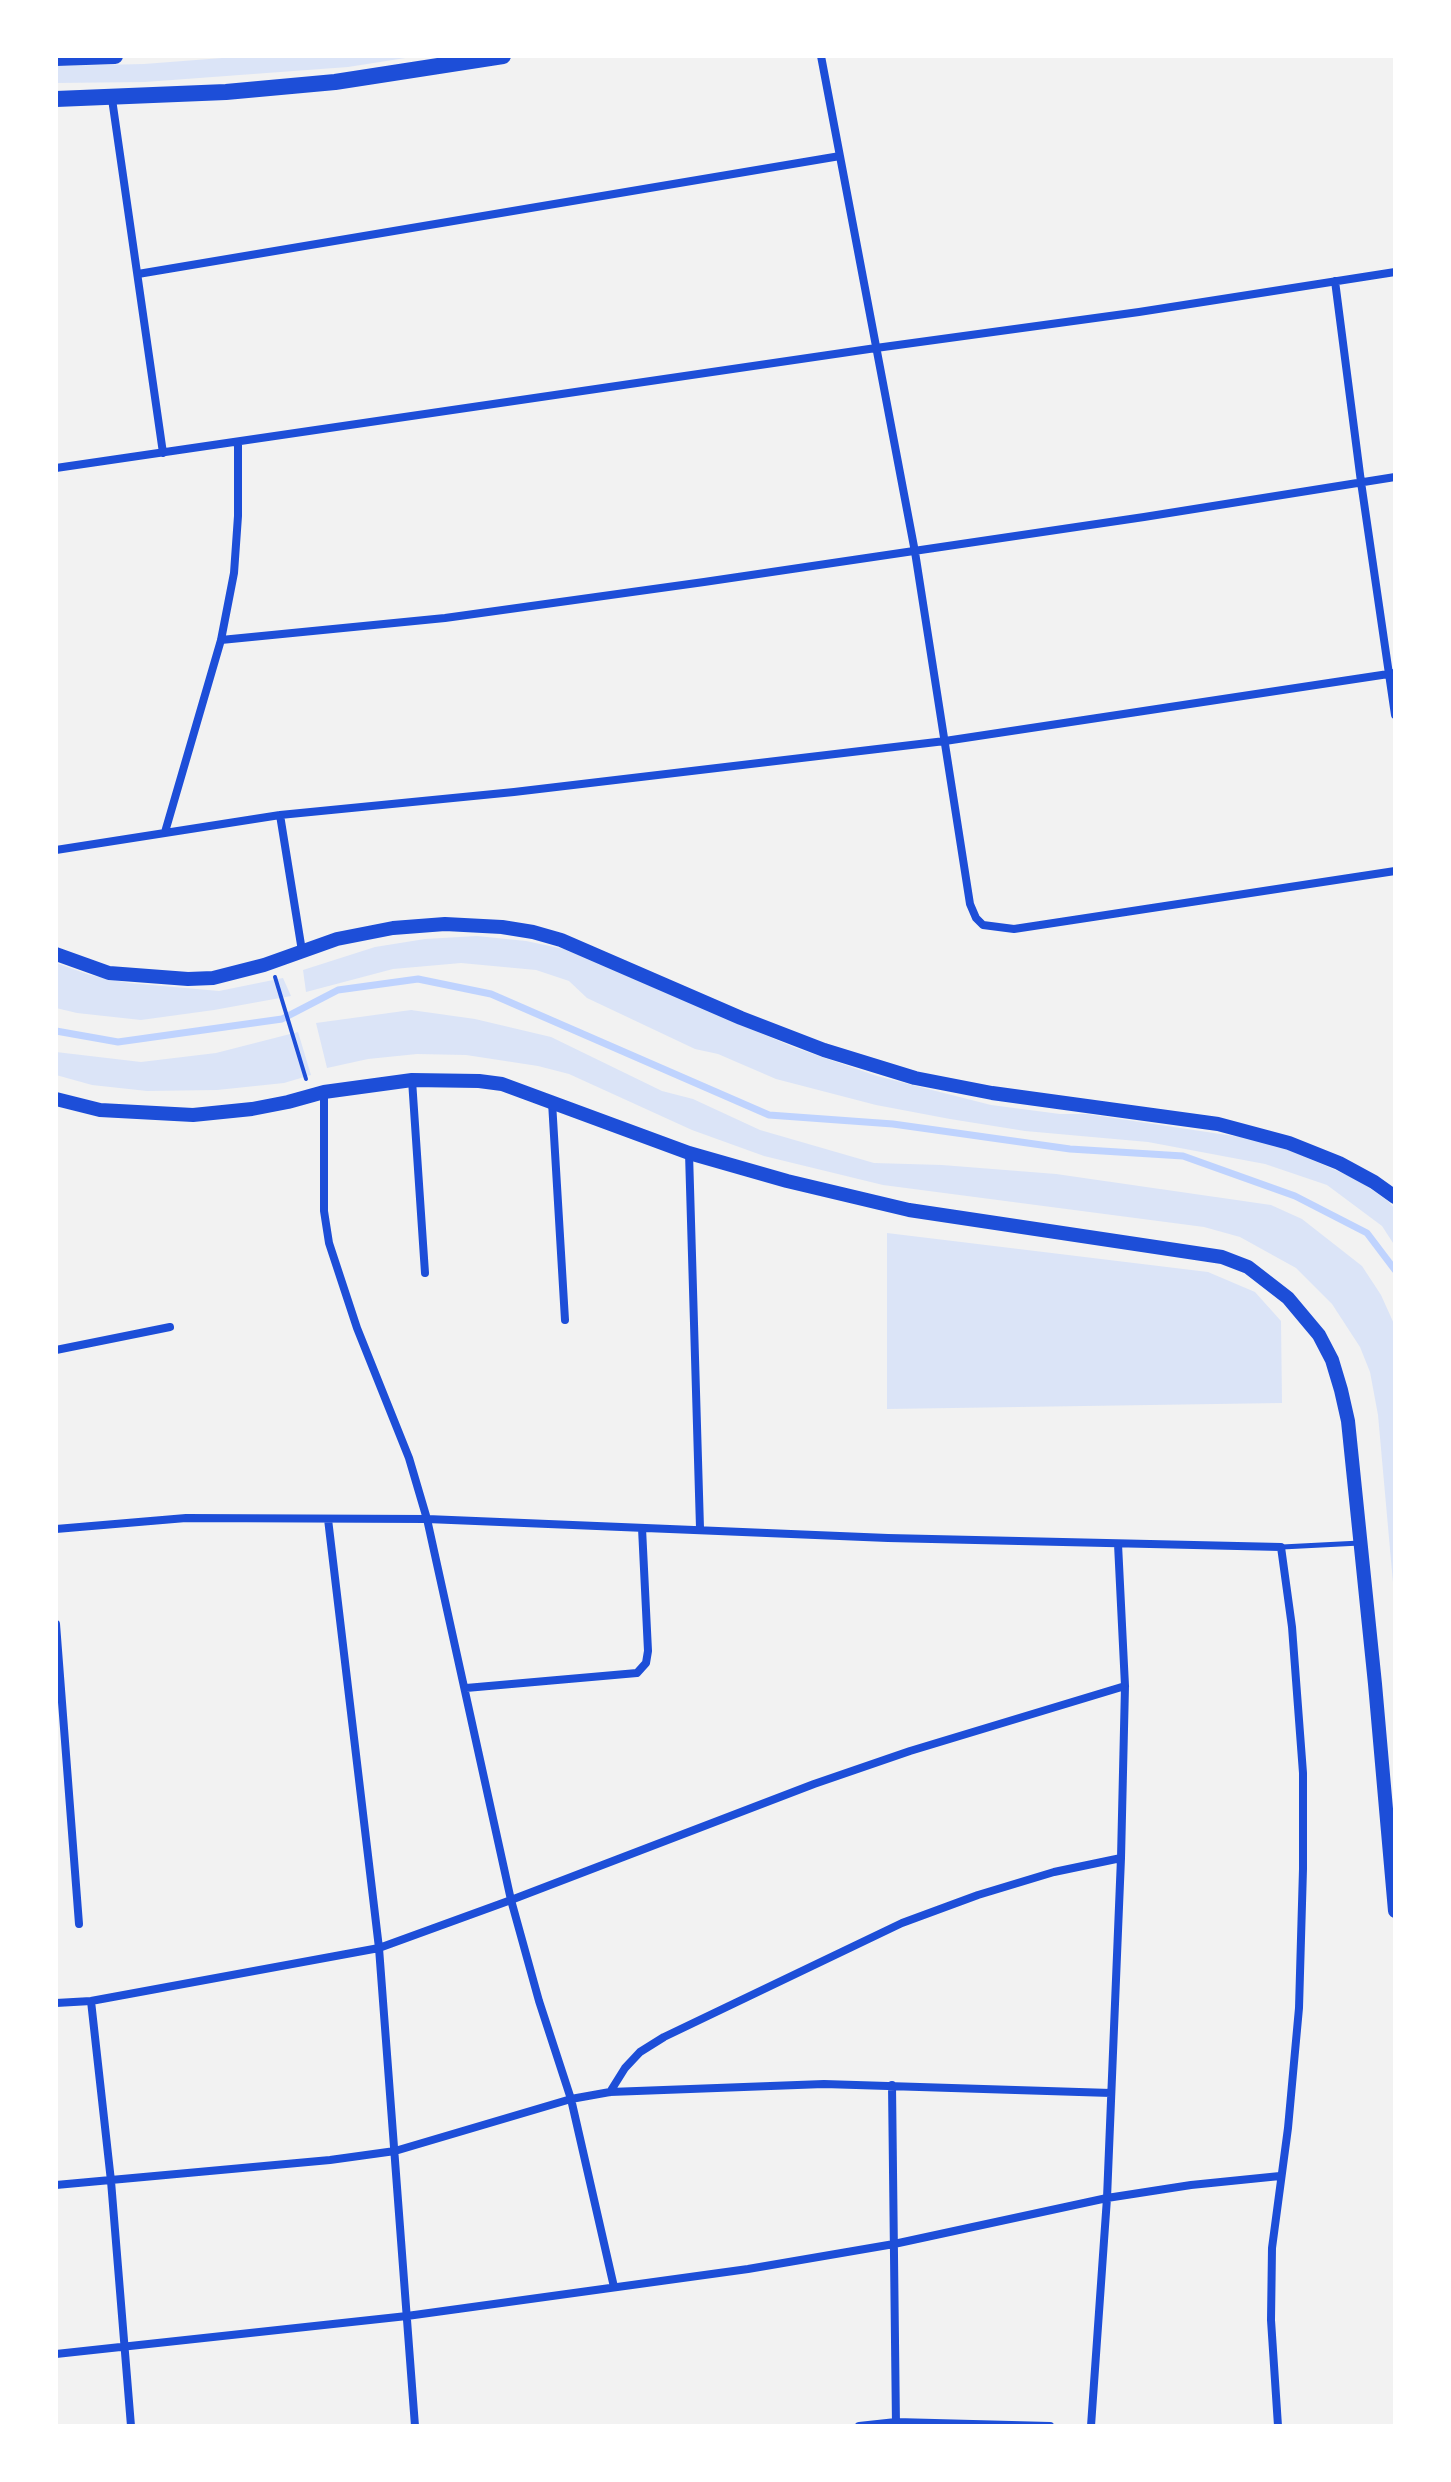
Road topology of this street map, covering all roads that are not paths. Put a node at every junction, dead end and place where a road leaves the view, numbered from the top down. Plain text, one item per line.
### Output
1 (115, 56) edge
2 (503, 56) edge
3 (821, 56) edge
4 (90, 57) edge
5 (56, 58) edge
6 (56, 99) edge
7 (112, 99) junction
8 (840, 156) junction
9 (1395, 272) edge
10 (138, 274) junction
11 (1335, 281) junction
12 (876, 348) junction
13 (238, 442) junction
14 (163, 453) junction
15 (56, 468) edge
16 (1395, 477) edge
17 (1361, 482) junction
18 (915, 552) junction
19 (221, 640) junction
20 (1392, 674) edge
21 (1395, 715) edge
22 (945, 741) junction
23 (280, 815) junction
24 (165, 832) junction
25 (56, 850) edge
26 (1395, 871) edge
27 (302, 951) junction
28 (56, 954) edge
29 (412, 1080) junction
30 (324, 1092) junction
31 (56, 1099) edge
32 (552, 1101) junction
33 (689, 1153) junction
34 (1395, 1197) edge
35 (425, 1273) dead end
36 (565, 1320) dead end
37 (170, 1327) dead end
38 (56, 1350) edge
39 (328, 1519) junction
40 (427, 1519) junction
41 (642, 1528) junction
42 (700, 1528) junction
43 (56, 1529) edge
44 (1360, 1543) junction
45 (1118, 1544) junction
46 (1281, 1547) junction
47 (56, 1624) edge
48 (59, 1676) edge
49 (1125, 1686) junction
50 (466, 1688) junction
51 (66, 1775) junction
52 (56, 1780) edge
53 (1121, 1858) junction
54 (511, 1900) junction
55 (1395, 1911) edge
56 (79, 1924) dead end
57 (379, 1948) junction
58 (91, 2001) junction
59 (56, 2003) edge
60 (892, 2085) junction
61 (610, 2092) junction
62 (1111, 2093) junction
63 (571, 2099) junction
64 (395, 2151) junction
65 (1280, 2176) junction
66 (111, 2181) junction
67 (56, 2185) edge
68 (1107, 2198) junction
69 (894, 2244) junction
70 (614, 2287) junction
71 (407, 2316) junction
72 (126, 2348) junction
73 (56, 2354) edge
74 (896, 2424) edge
75 (131, 2426) edge
76 (415, 2426) edge
77 (859, 2426) edge
78 (1050, 2426) edge
79 (1091, 2426) edge
80 (1278, 2426) edge

1 - 4 main road
2 - 7 main road
3 - 8 street
4 - 5 main road
6 - 7 main road
7 - 10 street
8 - 10 street
8 - 12 street
9 - 11 street
10 - 14 street
11 - 12 street
11 - 17 street
12 - 13 street
12 - 18 street
13 - 14 street
13 - 19 street
14 - 15 street
16 - 17 street
17 - 18 street
17 - 20 street
18 - 19 street
18 - 22 street
19 - 24 street
20 - 21 street
20 - 22 street
22 - 23 street
22 - 26 street
23 - 24 street
23 - 27 street
24 - 25 street
27 - 28 street
27 - 34 street
29 - 30 street
29 - 32 street
29 - 35 street
30 - 31 street
30 - 40 street
32 - 33 street
32 - 36 street
33 - 42 street
33 - 44 street
37 - 38 street
39 - 40 street
39 - 43 street
39 - 57 street
40 - 41 street
40 - 50 street
41 - 42 street
41 - 50 street
42 - 45 street
44 - 46 lane
44 - 55 street
45 - 46 street
45 - 49 street
46 - 65 street
47 - 48 street
48 - 51 street
49 - 53 street
49 - 54 street
50 - 54 street
51 - 52 street
51 - 56 street
53 - 61 street
53 - 62 street
54 - 57 street
54 - 63 street
57 - 58 street
57 - 64 street
58 - 59 street
58 - 66 street
60 - 61 street
60 - 62 street
60 - 69 street
61 - 63 street
62 - 68 street
63 - 64 street
63 - 70 street
64 - 66 street
64 - 71 street
65 - 68 street
65 - 80 street
66 - 67 street
66 - 72 street
68 - 69 street
68 - 79 street
69 - 70 street
69 - 74 street
70 - 71 street
71 - 72 street
71 - 76 street
72 - 73 street
72 - 75 street
74 - 77 street
74 - 78 street

